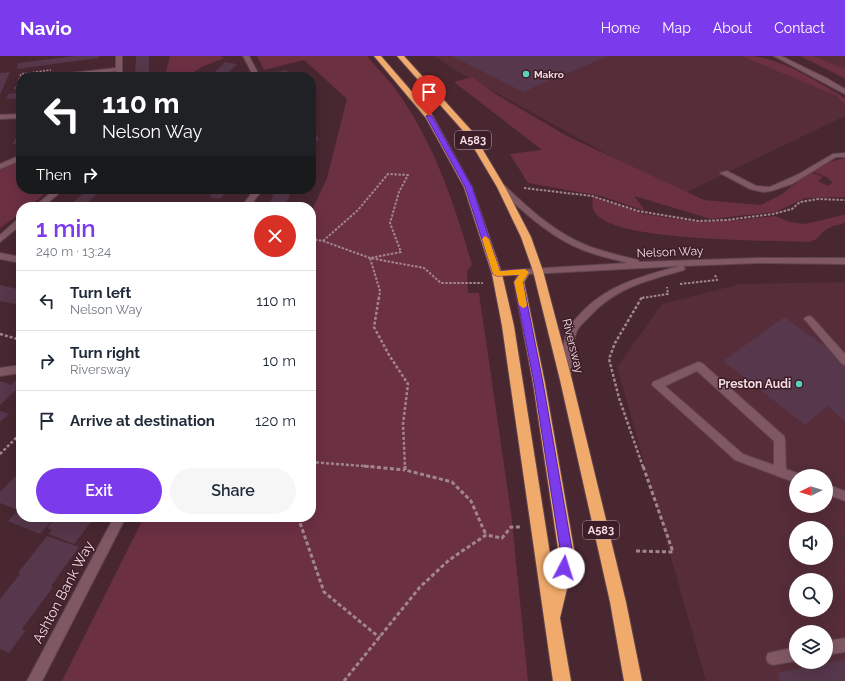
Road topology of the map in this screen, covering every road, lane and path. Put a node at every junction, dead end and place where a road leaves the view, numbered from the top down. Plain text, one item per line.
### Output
1 (119, 56) edge
2 (246, 56) edge
3 (377, 56) edge
4 (400, 56) edge
5 (777, 56) edge
6 (119, 69) joint
7 (90, 72) edge
8 (255, 72) edge
9 (845, 92) edge
10 (16, 116) edge
11 (0, 117) edge
12 (845, 155) edge
13 (16, 159) edge
14 (0, 167) edge
15 (724, 173) dead end
16 (501, 187) junction
17 (54, 194) edge
18 (255, 194) edge
19 (845, 200) edge
20 (44, 202) edge
21 (249, 202) edge
22 (16, 225) edge
23 (0, 239) edge
24 (316, 240) edge
25 (323, 241) junction
26 (0, 256) edge
27 (370, 258) junction
28 (16, 259) edge
29 (845, 261) edge
30 (694, 264) junction
31 (646, 265) junction
32 (532, 271) junction
33 (497, 274) junction
34 (484, 283) dead end
35 (666, 286) dead end
36 (809, 319) dead end
37 (0, 334) edge
38 (16, 339) edge
39 (845, 362) edge
40 (16, 370) edge
41 (0, 372) edge
42 (566, 380) junction
43 (16, 438) edge
44 (0, 454) edge
45 (316, 462) edge
46 (405, 470) junction
47 (780, 473) junction
48 (789, 476) edge
49 (833, 492) edge
50 (845, 496) edge
51 (117, 522) edge
52 (300, 522) edge
53 (511, 527) dead end
54 (486, 535) junction
55 (636, 551) dead end
56 (553, 619) junction
57 (380, 638) junction
58 (845, 645) edge
59 (833, 647) edge
60 (789, 655) edge
61 (774, 658) dead end
62 (34, 681) edge
63 (344, 681) edge
64 (562, 681) edge
65 (633, 681) edge

1 - 6 street
2 - 8 street
3 - 33 highway, A583
4 - 16 highway, Riversway / A583
5 - 9 street
6 - 7 street
10 - 11 street
12 - 15 street
13 - 14 street
16 - 19 path
16 - 31 street
16 - 32 highway, Riversway / A583
17 - 20 street
18 - 21 street
22 - 23 street
24 - 25 path
25 - 27 path
25 - 27 path
26 - 28 street
27 - 34 path
27 - 46 path
29 - 30 street, Nelson Way
30 - 31 street, Nelson Way
30 - 42 street
31 - 32 street, Nelson Way
32 - 33 street, Nelson Way
32 - 42 highway, Riversway / A583
32 - 56 highway, A583
33 - 56 highway, A583
35 - 55 path
36 - 39 street
37 - 38 path
40 - 41 street
42 - 65 highway, Riversway / A583
43 - 44 path
45 - 46 path
46 - 54 path
47 - 47 street
47 - 48 street
49 - 50 street
51 - 62 street, Ashton Bank Way
52 - 57 path
53 - 54 path
54 - 57 path
56 - 64 highway, A583
57 - 63 path
58 - 59 street
60 - 61 street

